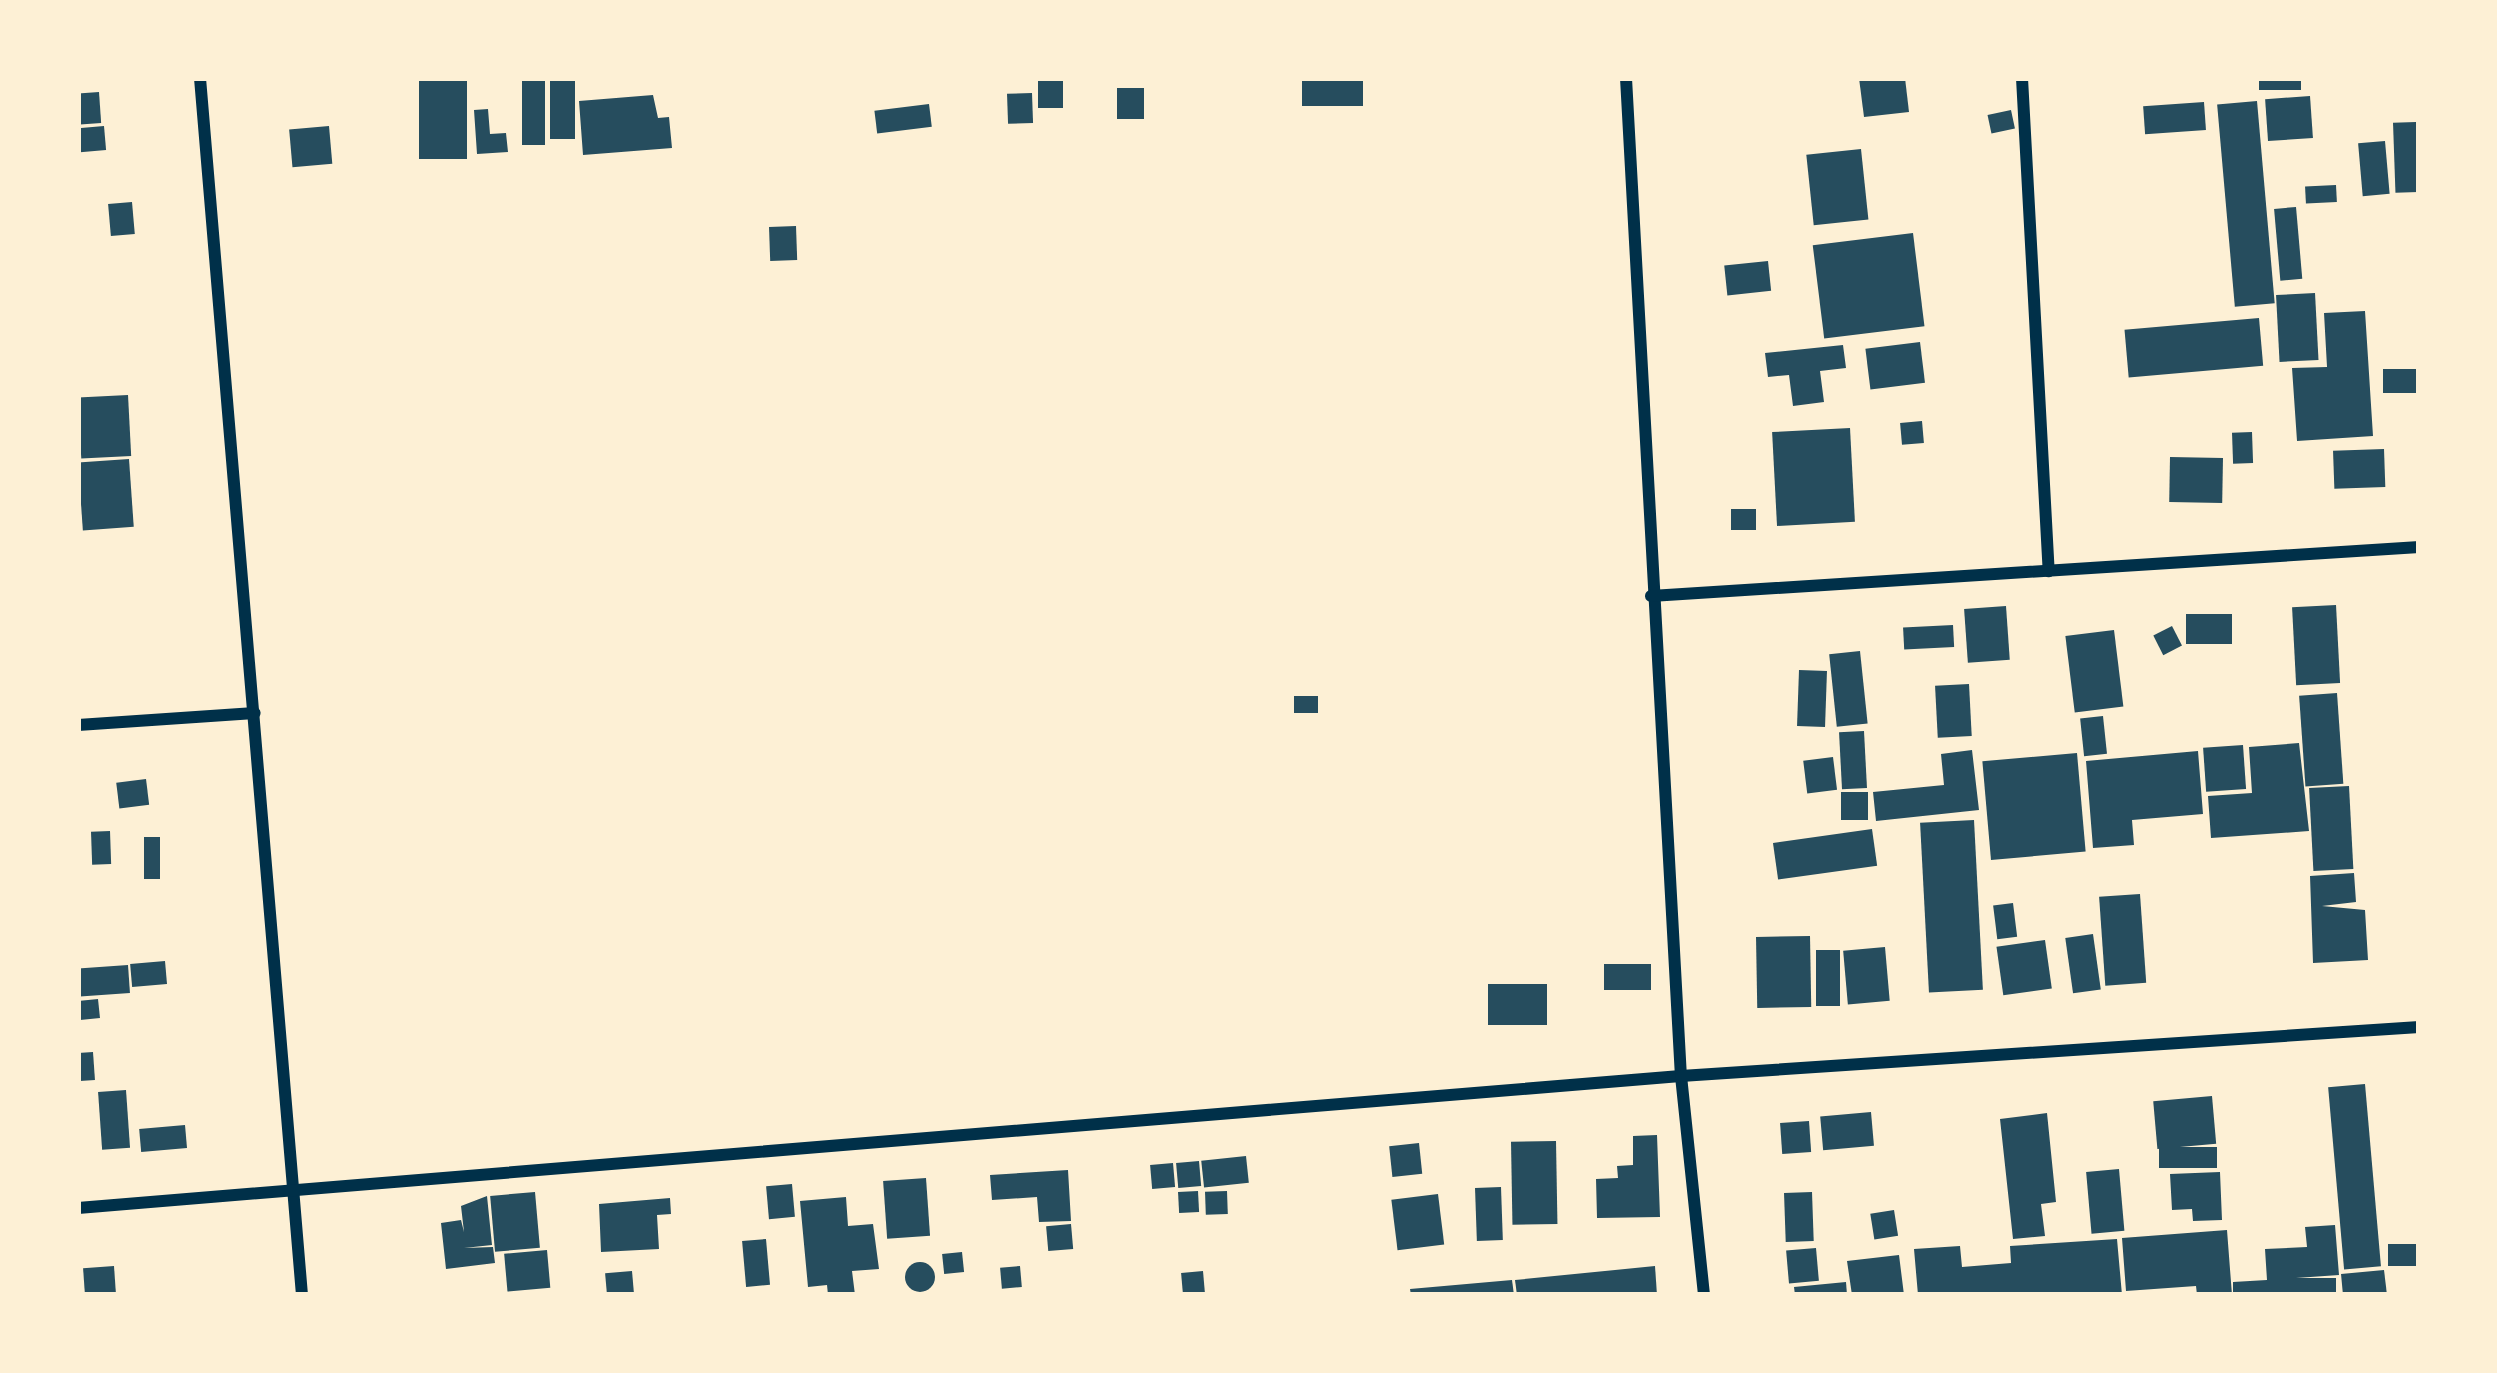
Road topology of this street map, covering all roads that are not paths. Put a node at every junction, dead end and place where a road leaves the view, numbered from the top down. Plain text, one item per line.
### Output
1 (200, 78) edge
2 (1626, 78) edge
3 (2022, 78) edge
4 (2419, 548) edge
5 (2049, 571) junction
6 (1651, 596) junction
7 (254, 713) junction
8 (78, 725) edge
9 (2419, 1027) edge
10 (1681, 1076) junction
11 (293, 1195) junction
12 (78, 1208) edge
13 (302, 1295) edge
14 (1704, 1295) edge

1 - 7 street
2 - 6 street
3 - 5 street
4 - 5 street
5 - 6 street
6 - 10 street
7 - 8 street
7 - 11 street
9 - 10 street
10 - 11 street
10 - 14 street
11 - 12 street
11 - 13 street

